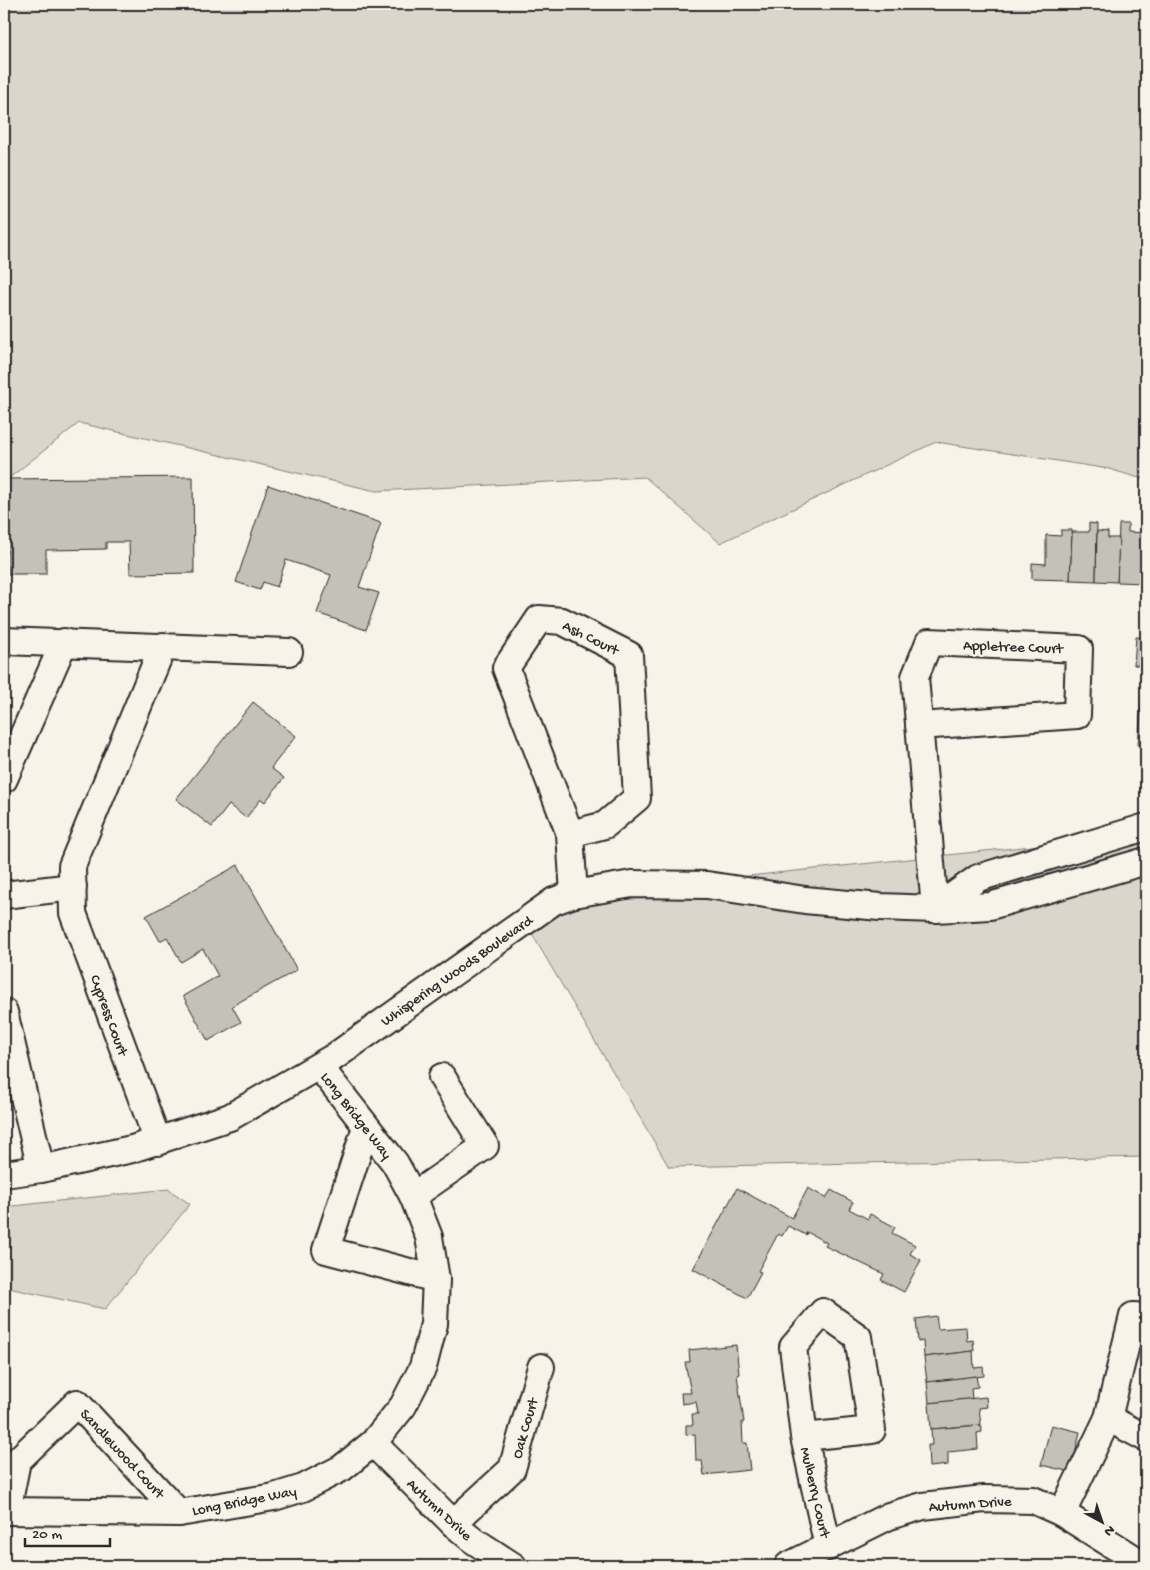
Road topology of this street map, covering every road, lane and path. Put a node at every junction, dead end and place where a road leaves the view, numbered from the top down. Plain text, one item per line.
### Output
1 (4, 641) edge
2 (64, 642) junction
3 (163, 646) junction
4 (289, 652) dead end
5 (919, 726) junction
6 (4, 779) edge
7 (1146, 827) edge
8 (570, 834) junction
9 (1146, 861) edge
10 (73, 887) junction
11 (574, 894) junction
12 (4, 895) edge
13 (935, 909) junction
14 (4, 1012) edge
15 (319, 1066) junction
16 (442, 1077) dead end
17 (366, 1127) junction
18 (158, 1142) junction
19 (41, 1169) junction
20 (4, 1174) edge
21 (413, 1196) junction
22 (436, 1279) junction
23 (1146, 1317) edge
24 (541, 1367) dead end
25 (1108, 1418) junction
26 (804, 1437) junction
27 (1146, 1438) edge
28 (373, 1443) junction
29 (6, 1511) edge
30 (179, 1513) junction
31 (1062, 1513) junction
32 (453, 1523) junction
33 (828, 1547) junction
34 (513, 1566) edge
35 (788, 1566) edge
36 (1146, 1566) edge

1 - 2 street
2 - 3 street
2 - 6 street
3 - 4 street
3 - 10 street, Cypress Court
5 - 5 street, Appletree Court
5 - 13 street, Appletree Court
7 - 13 street
8 - 8 street, Ash Court
8 - 11 street, Ash Court
9 - 13 street, Whispering Woods Boulevard
10 - 12 street
10 - 18 street, Cypress Court
11 - 13 street, Whispering Woods Boulevard
11 - 15 street, Whispering Woods Boulevard
14 - 19 street
15 - 17 street, Long Bridge Way
15 - 18 street, Whispering Woods Boulevard
16 - 21 street
17 - 21 street, Long Bridge Way
17 - 22 street
18 - 19 street, Whispering Woods Boulevard
19 - 20 street, Whispering Woods Boulevard
21 - 22 street, Long Bridge Way
22 - 28 street, Long Bridge Way
23 - 25 street
24 - 32 street, Oak Court
25 - 27 street
25 - 31 street
26 - 26 street, Mulberry Court
26 - 33 street, Mulberry Court
28 - 30 street, Long Bridge Way
28 - 32 street, Autumn Drive
29 - 30 street, Long Bridge Way
29 - 30 street, Sandlewood Court
31 - 33 street, Autumn Drive
31 - 36 street, Autumn Drive
32 - 34 street, Autumn Drive
33 - 35 street, Autumn Drive

